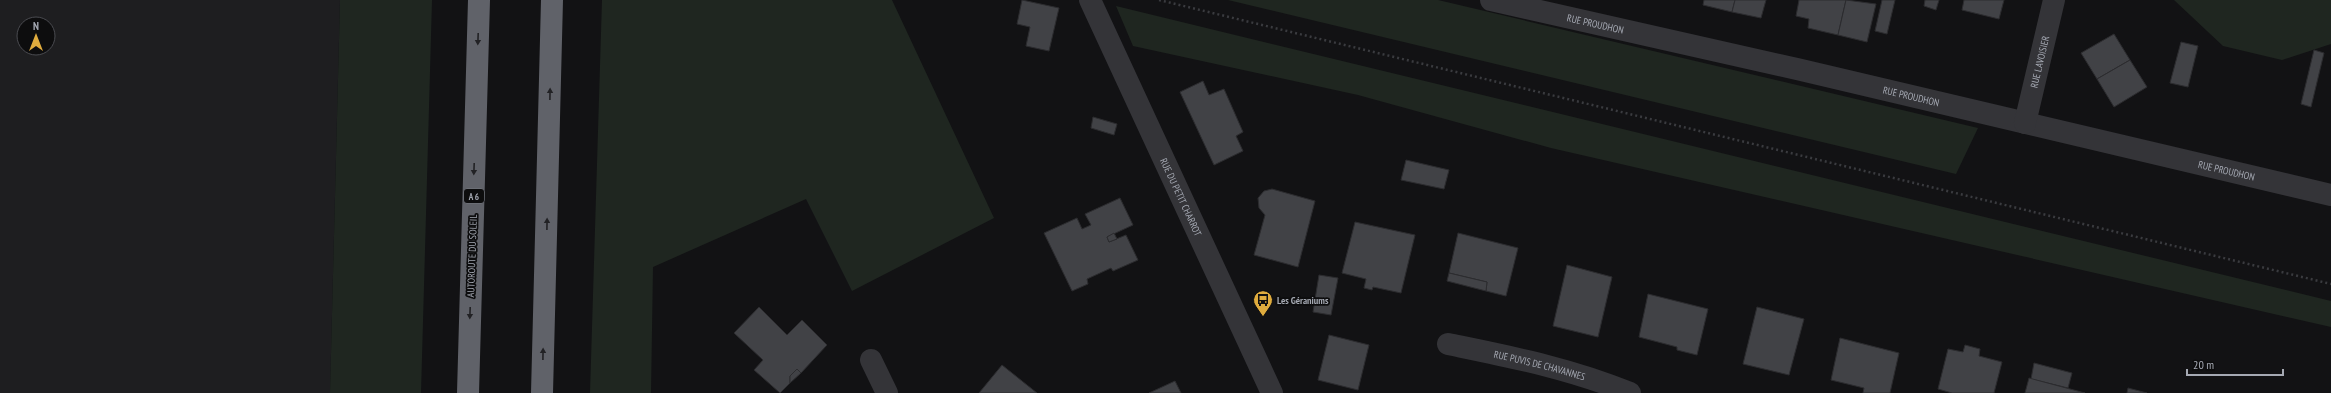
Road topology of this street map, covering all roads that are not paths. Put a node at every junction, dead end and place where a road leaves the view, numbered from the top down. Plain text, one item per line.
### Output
1 (479, 0) edge
2 (552, 0) edge
3 (1090, 0) edge
4 (1491, 0) edge
5 (2054, 0) edge
6 (2024, 123) junction
7 (2331, 195) edge
8 (1448, 344) dead end
9 (871, 360) dead end
10 (468, 393) edge
11 (542, 393) edge
12 (888, 393) edge
13 (1272, 393) edge
14 (1630, 393) edge

1 -> 10 highway, AUTOROUTE DU SOLEIL / A 6
11 -> 2 highway
3 - 13 street, RUE DU PETIT CHARROT
4 - 6 street, RUE PROUDHON
5 - 6 street, RUE LAVOISIER
6 - 7 street, RUE PROUDHON
8 - 14 street, RUE PUVIS DE CHAVANNES
9 - 12 street

